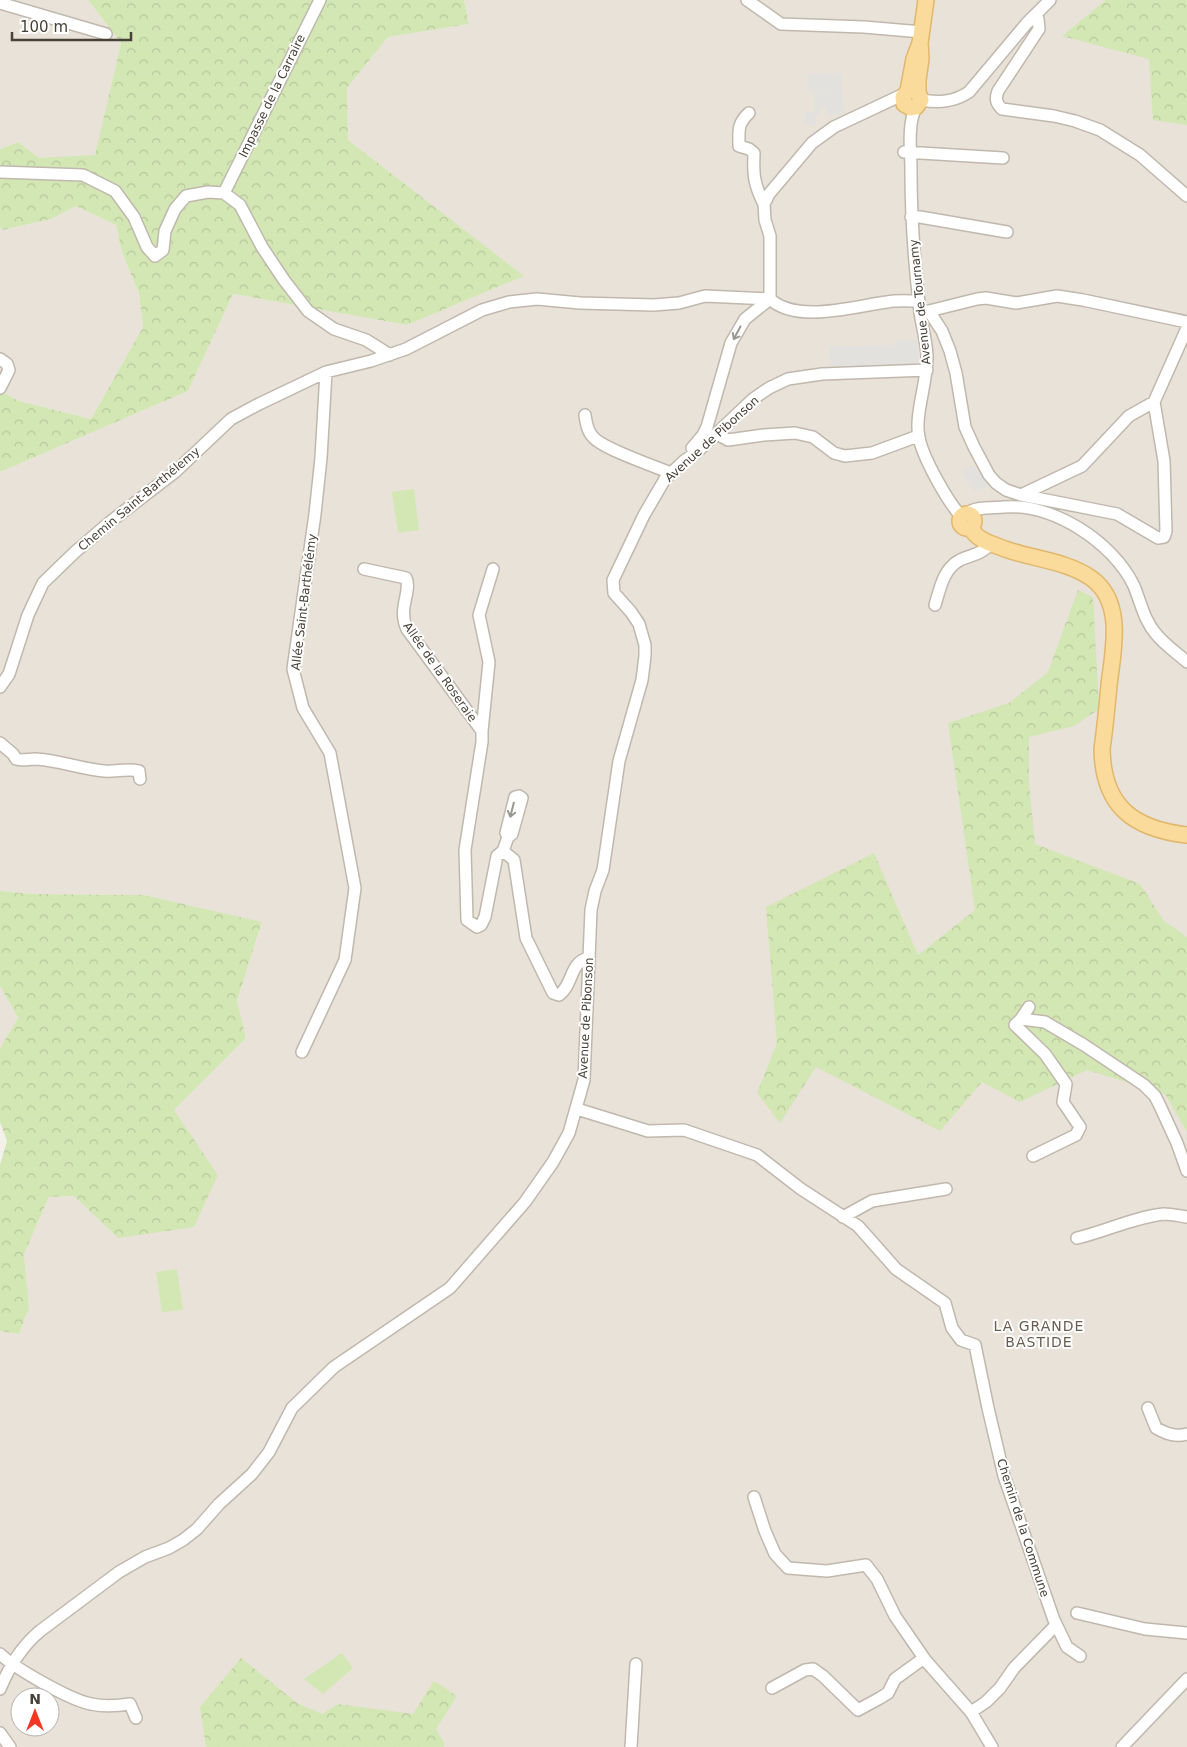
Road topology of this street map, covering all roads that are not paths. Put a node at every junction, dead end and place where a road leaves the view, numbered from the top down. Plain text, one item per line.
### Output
1 (320, 0) edge
2 (747, 0) edge
3 (926, 0) edge
4 (1050, 0) edge
5 (0, 3) edge
6 (1035, 15) junction
7 (106, 34) dead end
8 (921, 38) junction
9 (912, 99) junction
10 (749, 114) dead end
11 (907, 153) junction
12 (1003, 158) dead end
13 (0, 172) edge
14 (224, 193) junction
15 (1187, 196) edge
16 (764, 204) junction
17 (912, 217) junction
18 (1007, 232) dead end
19 (770, 299) junction
20 (922, 308) junction
21 (1187, 322) edge
22 (1187, 328) edge
23 (390, 354) junction
24 (0, 359) edge
25 (927, 370) junction
26 (326, 372) junction
27 (0, 388) edge
28 (1154, 402) junction
29 (585, 415) dead end
30 (717, 434) junction
31 (918, 436) junction
32 (684, 462) junction
33 (671, 473) junction
34 (1021, 494) junction
35 (969, 520) junction
36 (991, 544) junction
37 (364, 568) dead end
38 (492, 569) dead end
39 (935, 604) dead end
40 (1187, 662) edge
41 (0, 687) edge
42 (482, 731) junction
43 (0, 743) edge
44 (140, 779) dead end
45 (1187, 835) edge
46 (508, 837) dead end
47 (503, 851) junction
48 (590, 958) junction
49 (1029, 1007) dead end
50 (1021, 1019) junction
51 (302, 1052) dead end
52 (577, 1109) junction
53 (1032, 1156) dead end
54 (1187, 1171) edge
55 (946, 1189) dead end
56 (843, 1217) junction
57 (1187, 1217) edge
58 (1078, 1238) dead end
59 (1148, 1408) dead end
60 (1187, 1434) edge
61 (754, 1497) dead end
62 (1077, 1613) dead end
63 (1056, 1625) junction
64 (1187, 1633) edge
65 (0, 1654) edge
66 (1080, 1656) dead end
67 (924, 1658) junction
68 (13, 1664) junction
69 (636, 1664) dead end
70 (1187, 1679) edge
71 (772, 1688) dead end
72 (0, 1689) edge
73 (970, 1712) junction
74 (136, 1718) dead end
75 (0, 1732) edge
76 (10, 1747) edge
77 (631, 1747) edge
78 (992, 1747) edge
79 (1122, 1747) edge

1 - 14 street, Impasse de la Carraire
2 - 8 street
3 - 8 main road, Avenue de Tournamy
4 - 6 street
5 - 7 street
6 - 9 street
6 - 15 street
8 - 9 main road, Avenue de Tournamy
9 - 11 street, Avenue de Tournamy
9 - 16 street
10 - 16 street
11 - 12 street
11 - 17 street, Avenue de Tournamy
13 - 14 street
14 - 23 street
16 - 19 street
17 - 18 street
17 - 20 street, Avenue de Tournamy
19 - 20 street, Chemin Saint-Barthélemy
19 - 23 street, Chemin Saint-Barthélemy
19 -> 32 street
20 - 21 street, Chemin Saint-Barthélemy
20 - 25 street, Avenue de Tournamy
20 - 34 street
22 - 28 street
23 - 26 street, Chemin Saint-Barthélemy
24 - 27 street
25 - 30 street, Avenue de Pibonson
25 - 31 street, Avenue de Tournamy
26 - 41 street, Chemin Saint-Barthélemy
26 - 51 street, Allée Saint-Barthélémy
28 - 34 street
28 - 34 street
29 - 33 street
30 - 31 street
30 - 32 street, Avenue de Pibonson
31 - 35 street, Avenue de Tournamy
32 - 33 street, Avenue de Pibonson
33 - 48 street, Avenue de Pibonson
35 - 36 main road
35 - 40 street
36 - 39 street
36 - 45 main road
37 - 42 street, Allée de la Roseraie
38 - 42 street
42 - 47 street, Allée de la Roseraie
43 - 44 street
46 - 47 street
47 - 48 street
48 - 52 street, Avenue de Pibonson
49 - 50 street
50 - 53 street
50 - 54 street
52 - 56 street, Chemin de la Commune
52 - 68 street, Avenue de Pibonson
55 - 56 street
56 - 63 street, Chemin de la Commune
57 - 58 street
59 - 60 street
61 - 67 street
62 - 64 street
63 - 66 street, Chemin de la Commune
63 - 73 street
65 - 68 street
67 - 71 street
67 - 73 street
68 - 72 street, Avenue de Pibonson
68 - 74 street
69 - 77 street
70 - 79 street
73 - 78 street
75 - 76 street

